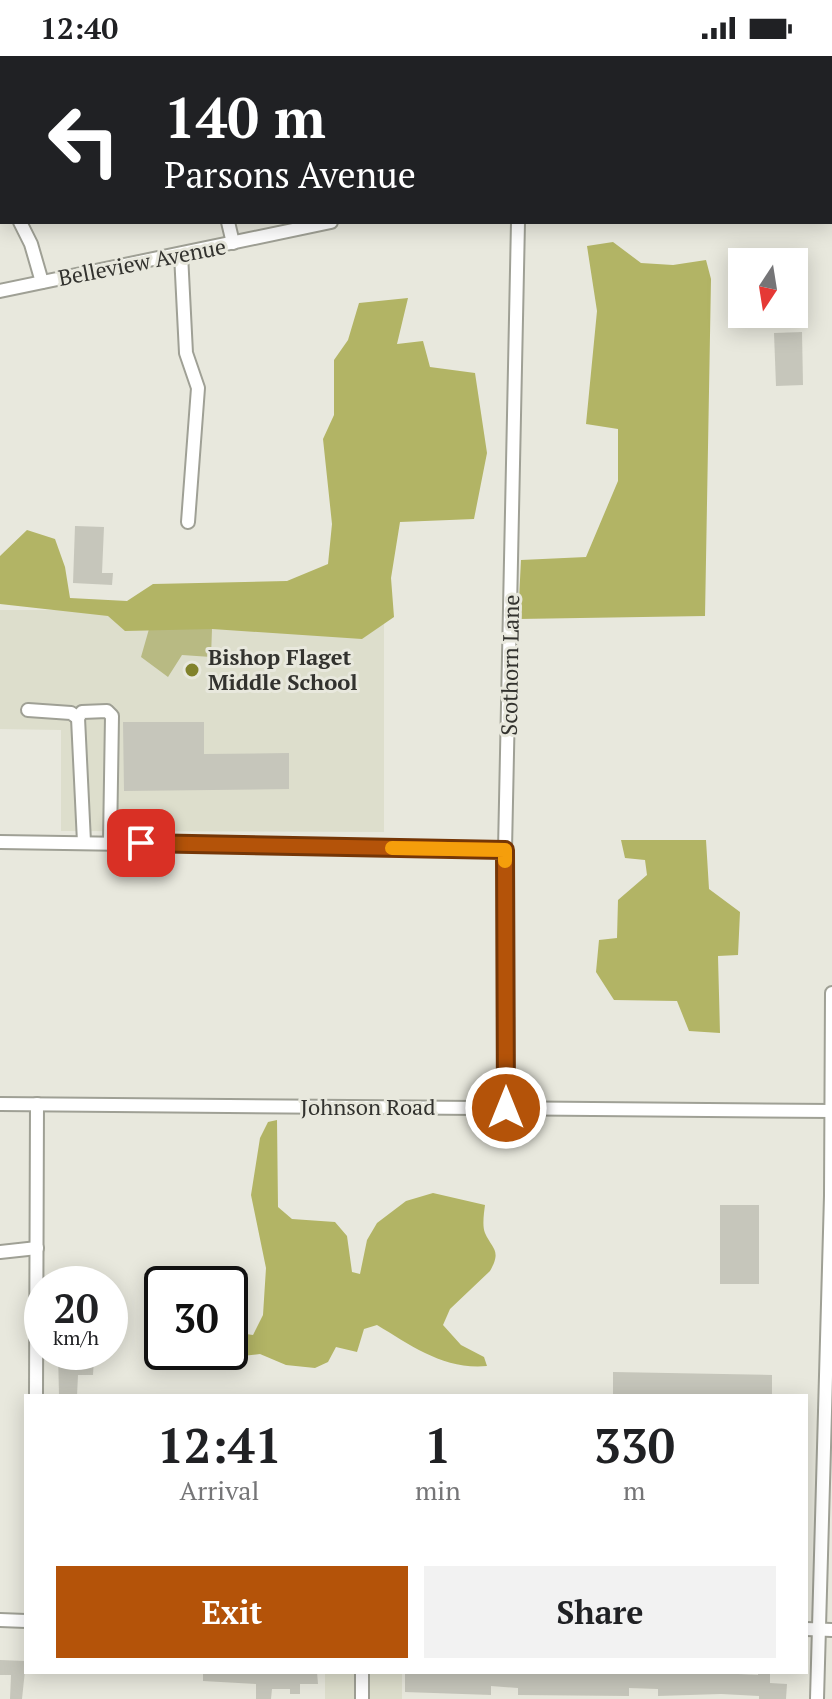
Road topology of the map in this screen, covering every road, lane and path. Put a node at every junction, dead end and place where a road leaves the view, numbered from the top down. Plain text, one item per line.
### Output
1 (21, 224) edge
2 (228, 224) edge
3 (322, 224) edge
4 (518, 224) edge
5 (233, 243) junction
6 (181, 254) junction
7 (42, 282) junction
8 (0, 291) edge
9 (188, 522) dead end
10 (28, 710) dead end
11 (78, 718) junction
12 (0, 842) edge
13 (84, 842) junction
14 (110, 842) junction
15 (505, 850) junction
16 (832, 993) edge
17 (0, 1104) edge
18 (37, 1104) junction
19 (506, 1108) junction
20 (832, 1111) edge
21 (37, 1248) junction
22 (0, 1252) edge
23 (36, 1394) edge
24 (0, 1620) edge
25 (24, 1621) edge
26 (812, 1629) edge
27 (832, 1630) edge
28 (362, 1674) edge
29 (362, 1699) edge
30 (817, 1699) edge

1 - 7 street
2 - 5 street
3 - 5 street, Belleview Avenue
4 - 15 street, Scothorn Lane
5 - 6 street, Belleview Avenue
6 - 7 street, Belleview Avenue
6 - 9 street
7 - 8 street, Belleview Avenue
10 - 11 street
11 - 13 street
11 - 14 street
12 - 13 street
13 - 14 street
14 - 15 street
15 - 19 street, Scothorn Lane
16 - 20 street
17 - 18 street, Johnson Road
18 - 19 street, Johnson Road
18 - 21 street
19 - 20 street, Johnson Road
20 - 26 street
21 - 22 street
21 - 23 street
24 - 25 street
26 - 27 street
26 - 30 street
28 - 29 street

